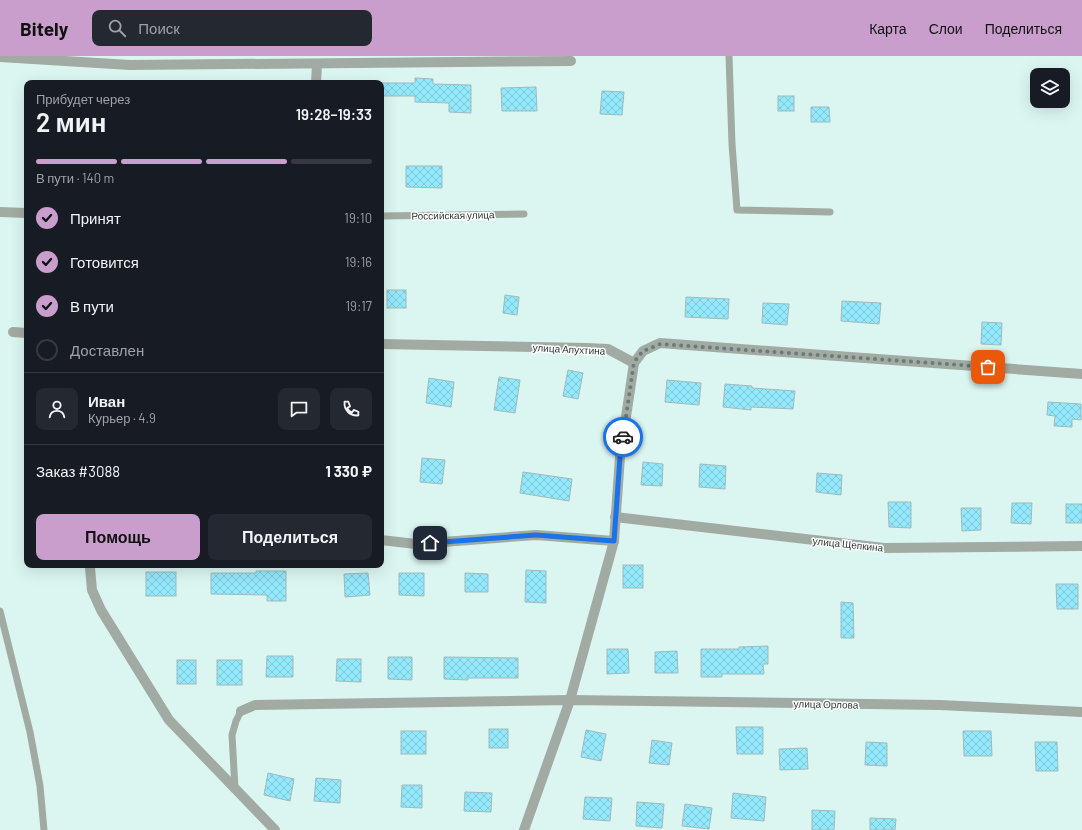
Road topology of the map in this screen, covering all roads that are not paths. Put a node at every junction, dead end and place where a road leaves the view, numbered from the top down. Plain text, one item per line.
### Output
1 (729, 56) edge
2 (0, 57) edge
3 (291, 60) edge
4 (130, 61) edge
5 (570, 61) dead end
6 (317, 64) junction
7 (316, 80) edge
8 (0, 212) edge
9 (830, 212) dead end
10 (24, 213) edge
11 (524, 214) dead end
12 (384, 216) edge
13 (13, 332) dead end
14 (24, 333) edge
15 (384, 344) edge
16 (634, 362) junction
17 (1082, 374) edge
18 (616, 517) junction
19 (384, 540) edge
20 (614, 541) junction
21 (1082, 546) edge
22 (90, 568) edge
23 (0, 610) edge
24 (570, 700) junction
25 (240, 712) joint
26 (1082, 712) edge
27 (235, 789) junction
28 (44, 830) edge
29 (275, 830) edge
30 (524, 830) edge

1 - 9 lane
2 - 4 street
3 - 4 street
3 - 6 street
5 - 6 street
6 - 7 street
8 - 10 street
11 - 12 lane, Российская улица
13 - 14 street
15 - 16 street, улица Апухтина
16 - 17 street
16 - 18 street
18 - 20 street
18 - 21 street, улица Щепкина
19 - 20 street
20 - 24 street
22 - 27 street
23 - 28 lane
24 - 25 street, улица Орлова
24 - 26 street, улица Орлова
24 - 30 street
25 - 27 lane
27 - 29 street

